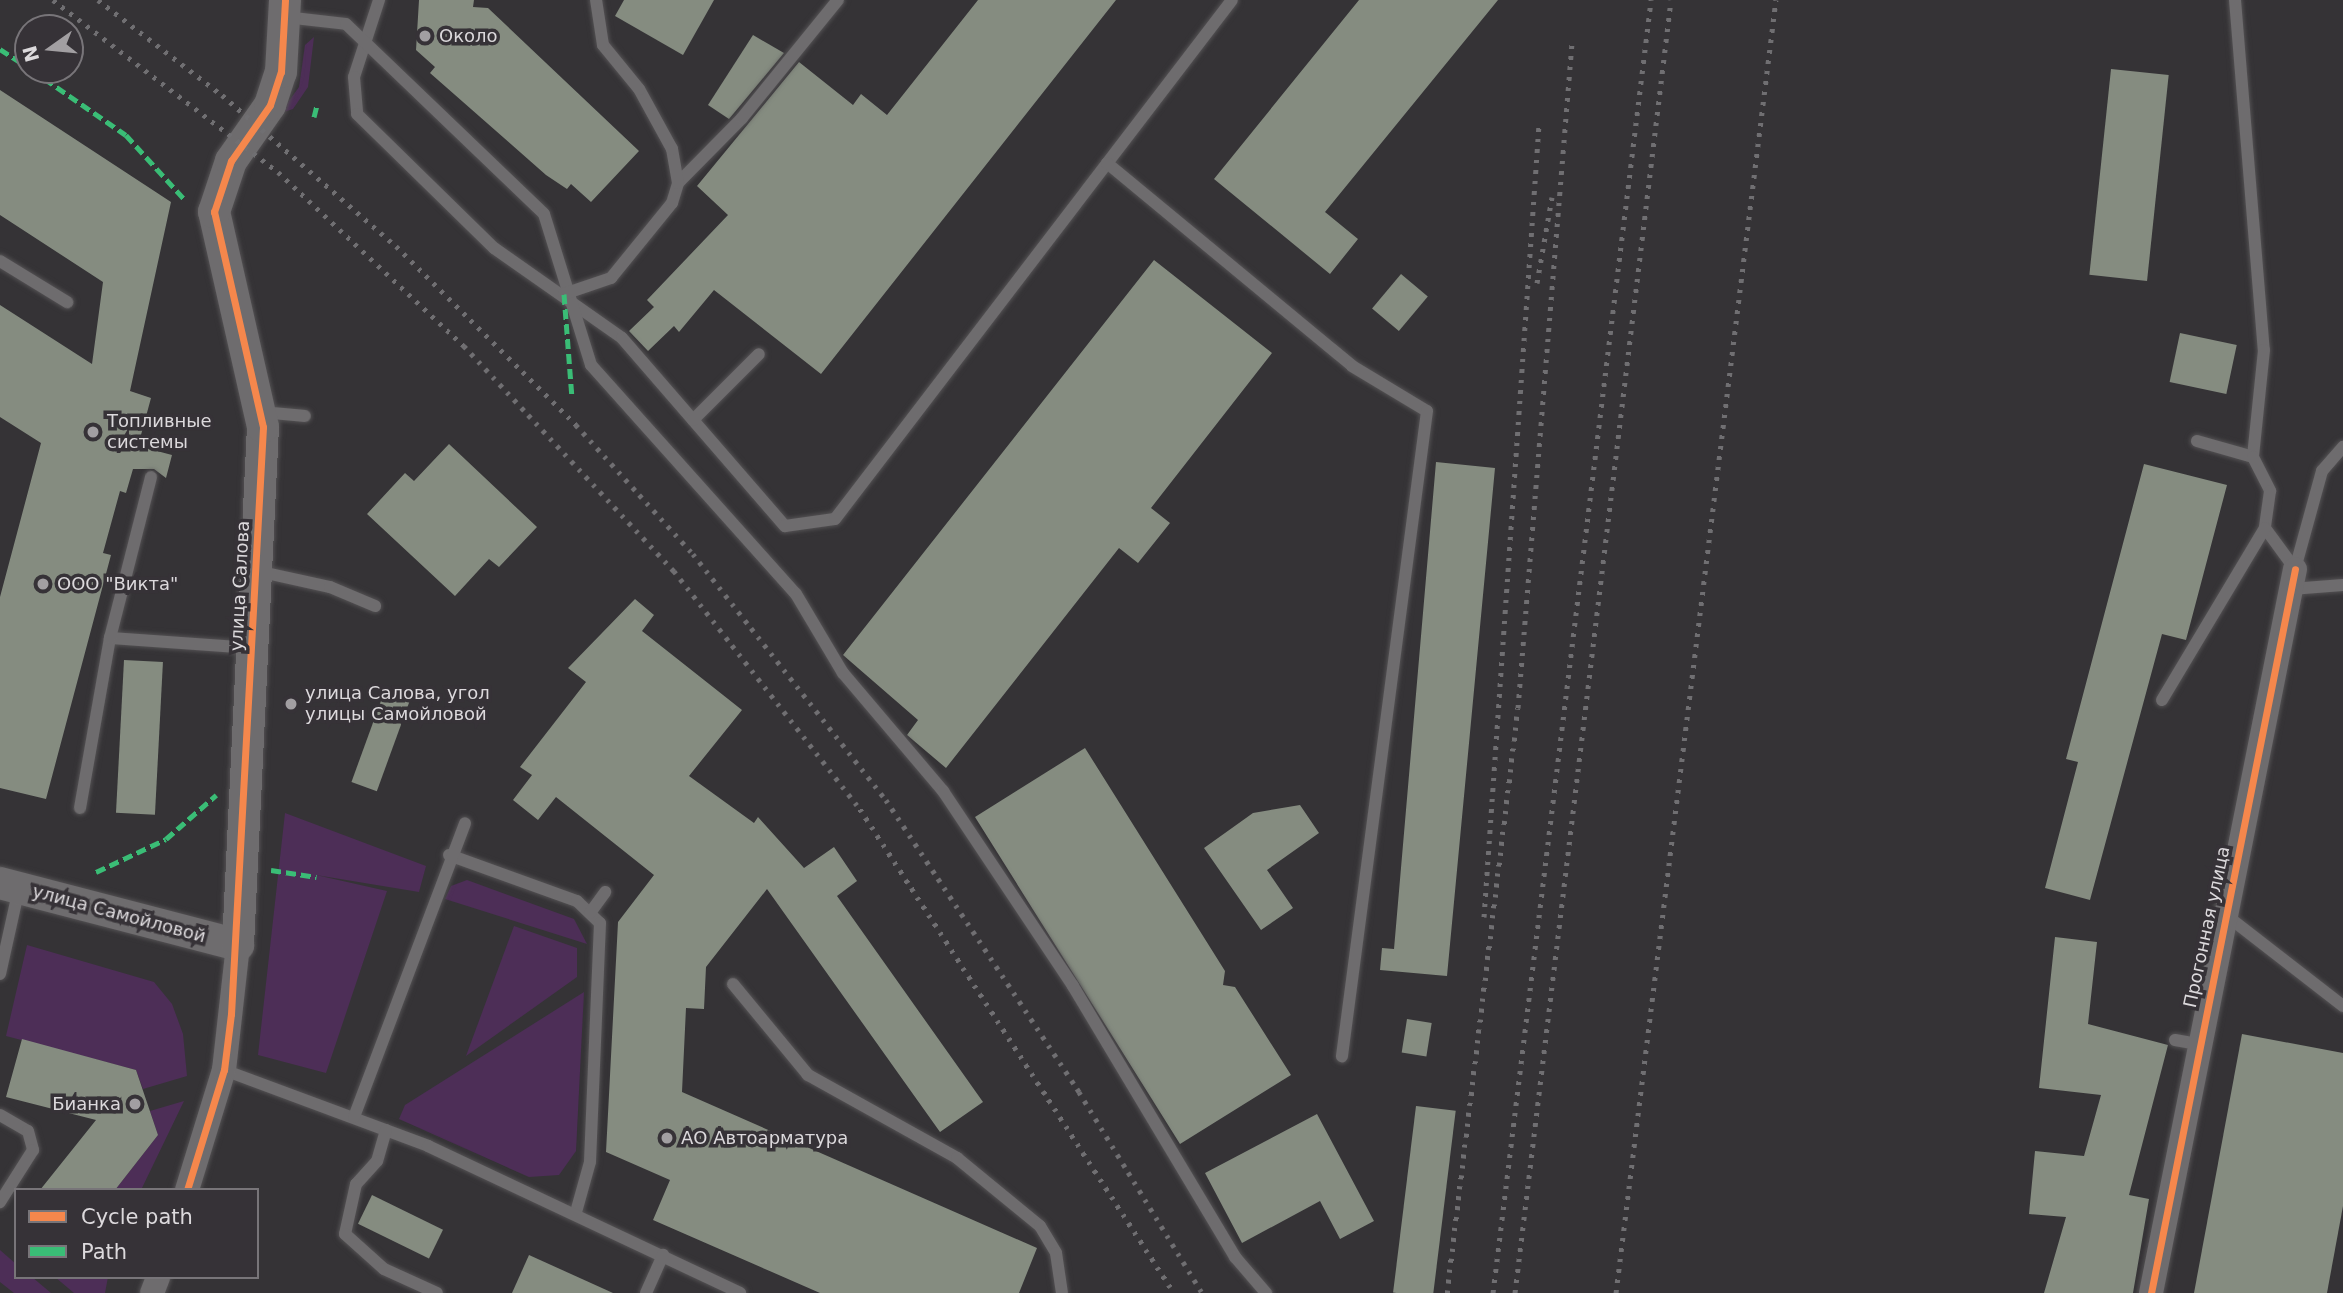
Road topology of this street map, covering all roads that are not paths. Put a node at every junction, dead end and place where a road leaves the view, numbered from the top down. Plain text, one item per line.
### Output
1 (379, 0) edge
2 (596, 0) edge
3 (838, 0) edge
4 (1232, 0) edge
5 (2235, 0) edge
6 (284, 8) edge
7 (365, 41) junction
8 (1107, 163) junction
9 (678, 183) junction
10 (0, 261) edge
11 (564, 294) junction
12 (67, 302) dead end
13 (759, 354) dead end
14 (261, 412) junction
15 (305, 416) dead end
16 (693, 420) junction
17 (2197, 441) dead end
18 (2343, 447) edge
19 (2253, 457) junction
20 (151, 477) dead end
21 (2265, 527) junction
22 (257, 571) junction
23 (2293, 579) junction
24 (2343, 585) edge
25 (375, 606) dead end
26 (110, 638) junction
27 (253, 648) junction
28 (2162, 700) dead end
29 (80, 808) dead end
30 (465, 824) dead end
31 (449, 855) junction
32 (9, 885) edge
33 (605, 892) dead end
34 (590, 913) junction
35 (2227, 916) junction
36 (238, 945) junction
37 (0, 974) edge
38 (733, 984) dead end
39 (2343, 1006) edge
40 (1342, 1056) dead end
41 (224, 1070) junction
42 (0, 1115) edge
43 (354, 1116) junction
44 (386, 1130) junction
45 (188, 1188) edge
46 (0, 1202) edge
47 (576, 1212) junction
48 (663, 1255) junction
49 (437, 1293) edge
50 (646, 1293) edge
51 (740, 1293) edge
52 (1062, 1293) edge
53 (1266, 1293) edge
54 (2151, 1293) edge

1 - 7 lane
2 - 9 lane
3 - 9 lane
4 - 8 lane
5 - 19 lane
6 - 7 lane
6 - 14 street, улица Салова
7 - 11 lane
7 - 11 lane
8 - 16 lane
8 - 40 lane
9 - 11 lane
10 - 12 lane
11 - 16 lane
11 - 53 lane
13 - 16 lane
14 - 15 lane
14 - 22 street, улица Салова
17 - 19 lane
18 - 23 lane
19 - 21 lane
20 - 26 lane
21 - 23 lane
21 - 28 lane
22 - 25 lane
22 - 27 street, улица Салова
23 - 24 lane
23 - 35 street, Прогонная улица
26 - 27 lane
26 - 29 lane
27 - 36 street, улица Салова
30 - 31 lane
31 - 34 lane
31 - 43 lane
32 - 36 street, улица Самойловой
32 - 37 lane
33 - 34 lane
34 - 47 lane
35 - 39 lane
35 - 54 street, Прогонная улица
36 - 41 street, улица Салова
38 - 52 lane
41 - 43 lane
41 - 45 street, улица Салова
42 - 46 lane
43 - 44 lane
44 - 47 lane
44 - 49 lane
47 - 48 lane
48 - 50 lane
48 - 51 lane

